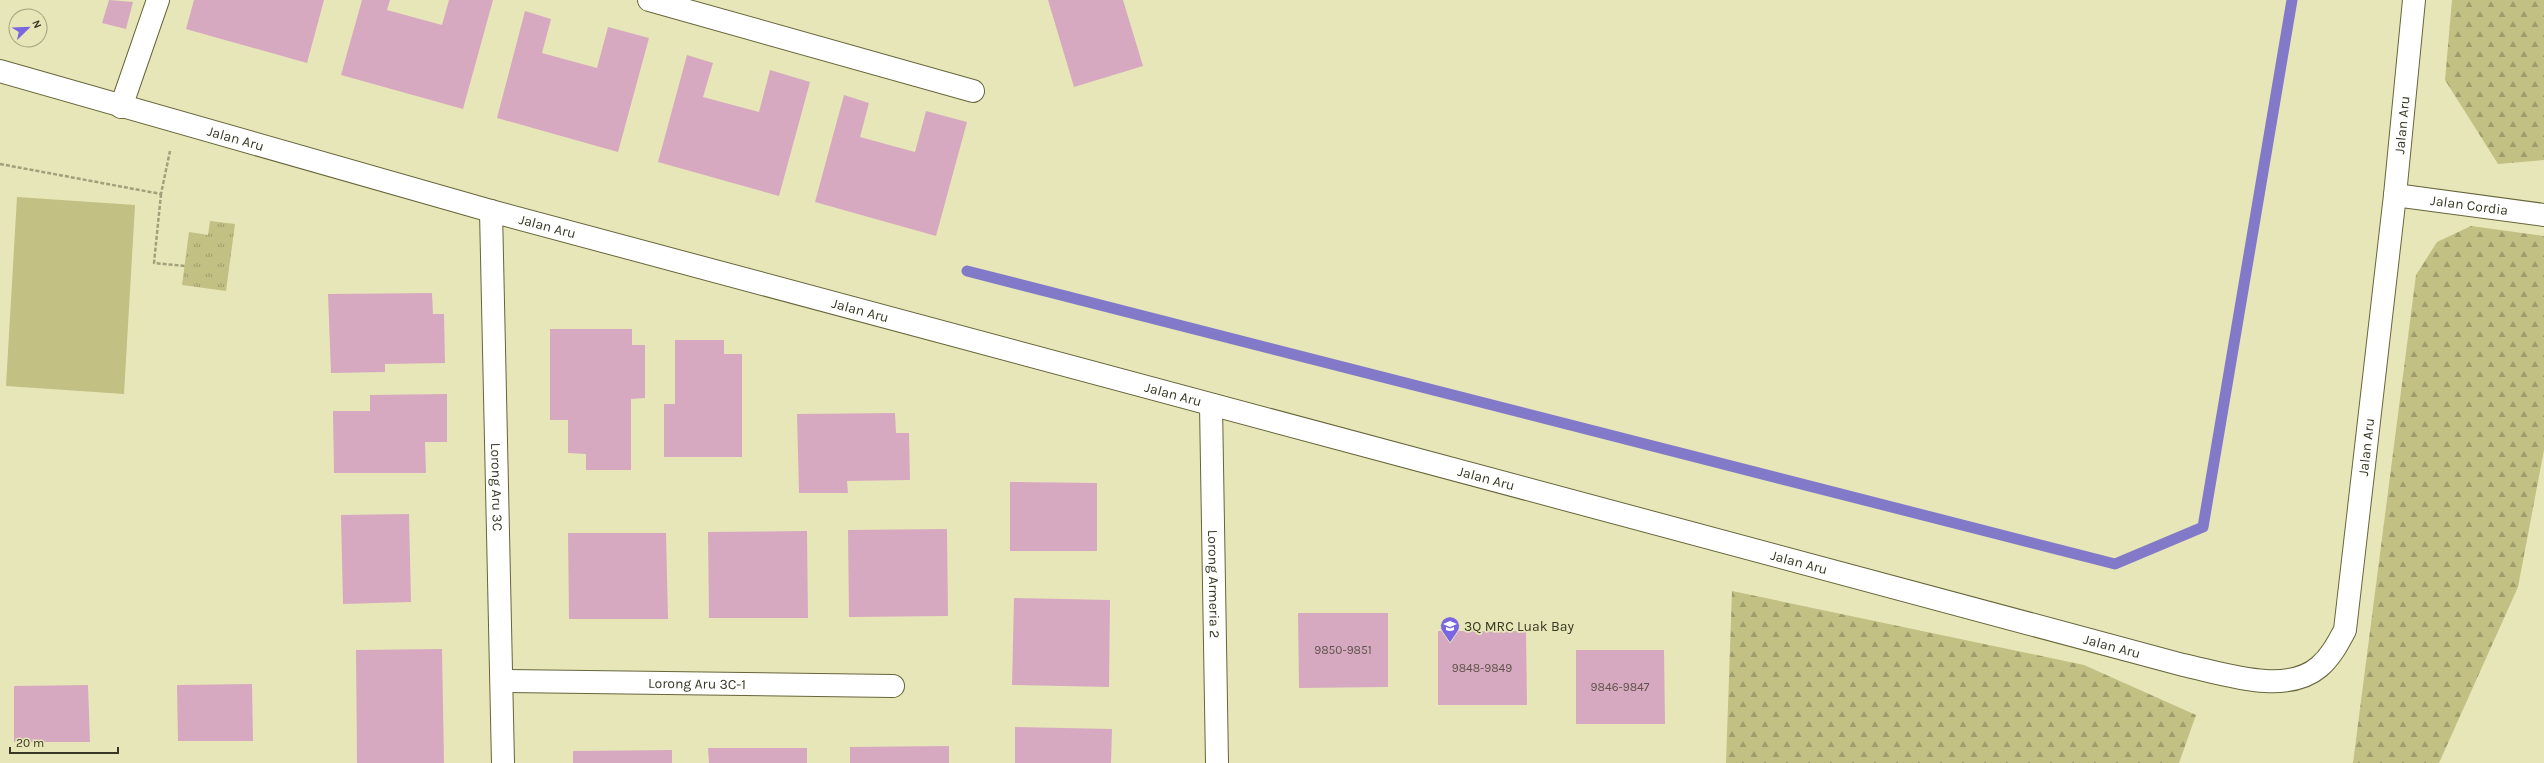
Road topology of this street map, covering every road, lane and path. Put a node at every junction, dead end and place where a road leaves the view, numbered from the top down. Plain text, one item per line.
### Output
1 (158, 0) edge
2 (649, 0) edge
3 (2414, 0) edge
4 (0, 71) edge
5 (973, 91) dead end
6 (121, 107) junction
7 (177, 123) junction
8 (0, 164) edge
9 (160, 194) junction
10 (2395, 195) junction
11 (491, 210) junction
12 (2544, 215) edge
13 (185, 266) dead end
14 (1211, 405) junction
15 (502, 681) junction
16 (893, 686) dead end
17 (503, 763) edge
18 (1217, 763) edge

1 - 6 street
2 - 5 street
3 - 10 street, Jalan Aru
4 - 6 street, Jalan Aru
6 - 7 street, Jalan Aru
7 - 9 path
7 - 11 street, Jalan Aru
8 - 9 path
9 - 13 path
10 - 12 street, Jalan Cordia
10 - 14 street, Jalan Aru
11 - 14 street, Jalan Aru
11 - 15 street, Lorong Aru 3C
14 - 18 street, Lorong Armeria 2
15 - 16 street, Lorong Aru 3C-1
15 - 17 street, Lorong Aru 3C

